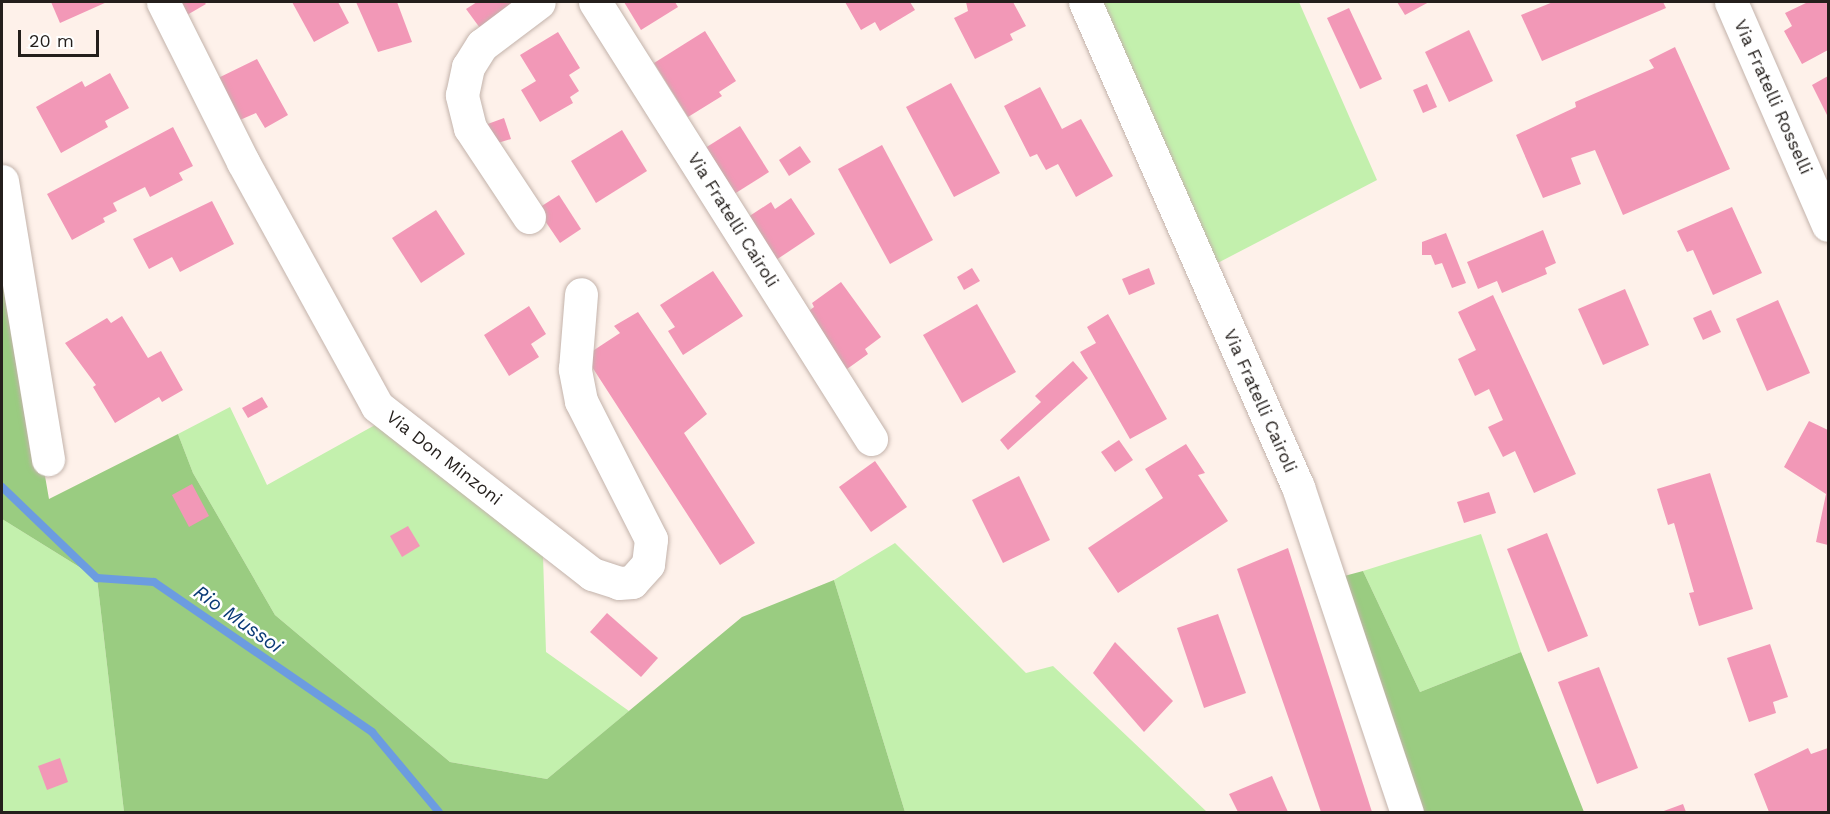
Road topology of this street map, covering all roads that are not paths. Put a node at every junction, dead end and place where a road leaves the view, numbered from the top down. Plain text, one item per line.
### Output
1 (163, 2) edge
2 (539, 2) edge
3 (595, 2) edge
4 (1085, 2) edge
5 (1731, 2) edge
6 (2, 181) edge
7 (529, 217) dead end
8 (1828, 225) edge
9 (581, 294) dead end
10 (871, 439) dead end
11 (48, 459) dead end
12 (1407, 813) edge

1 - 9 street, Via Don Minzoni
2 - 7 street
3 - 10 street, Via Fratelli Cairoli
4 - 12 street, Via Fratelli Cairoli
5 - 8 street, Via Fratelli Rosselli
6 - 11 street

